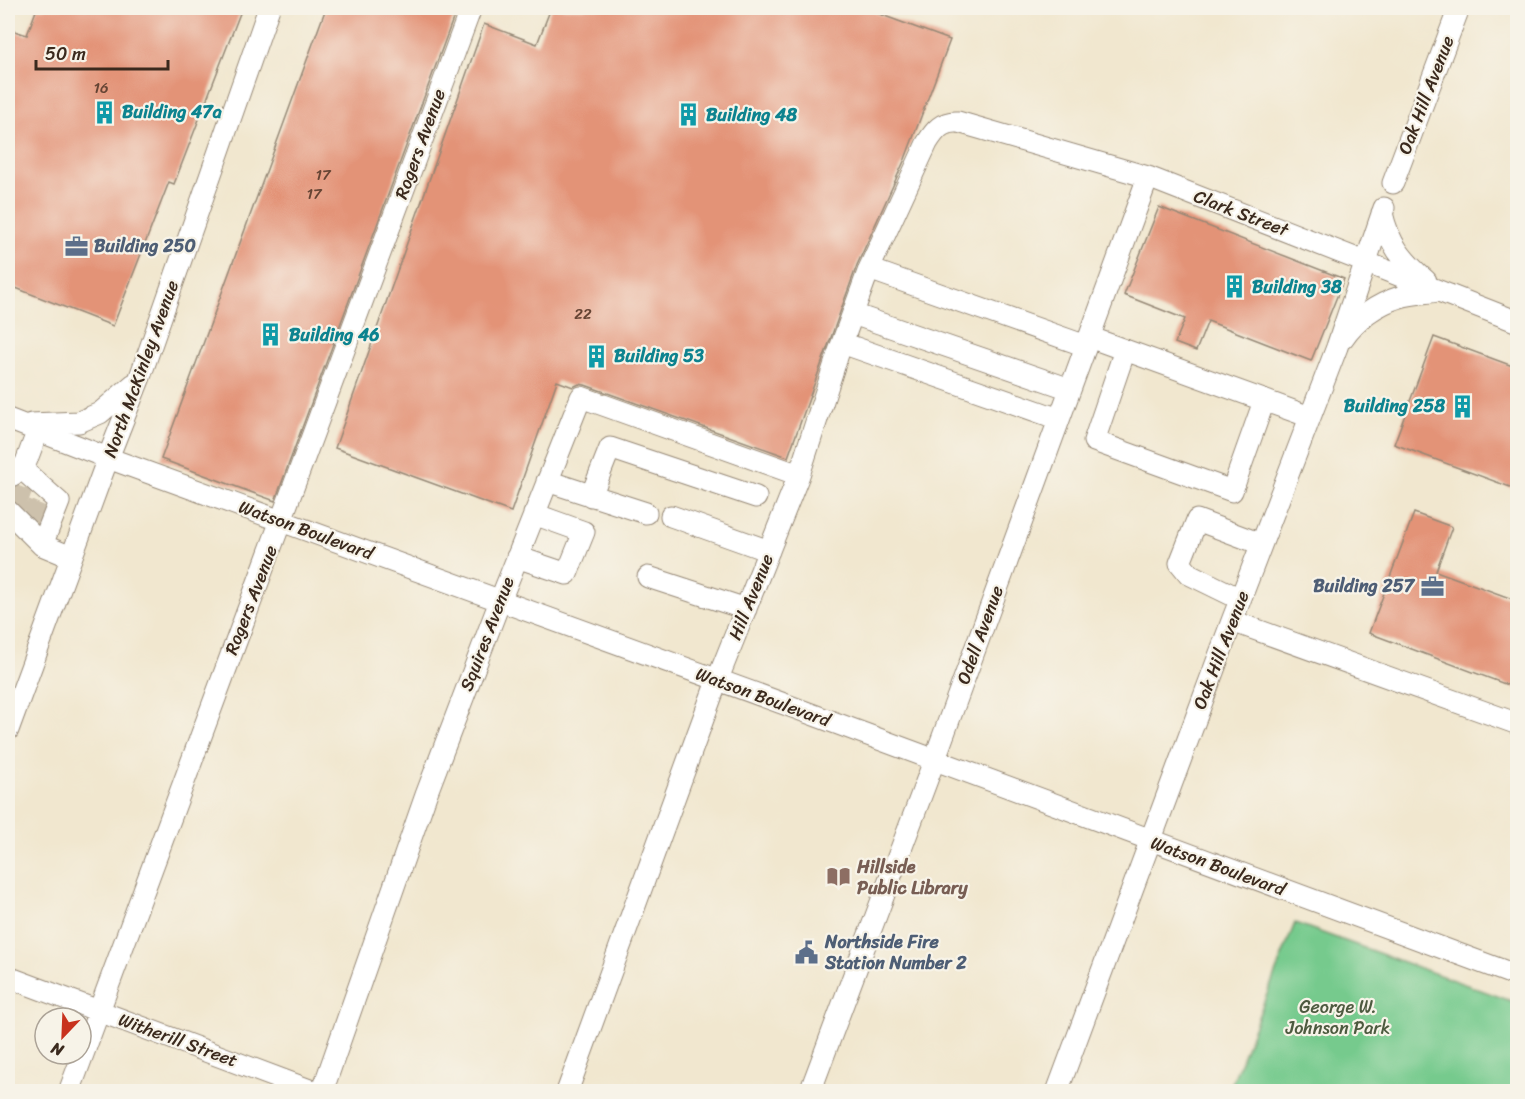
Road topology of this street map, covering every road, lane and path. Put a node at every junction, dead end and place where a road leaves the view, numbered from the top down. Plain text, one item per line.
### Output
1 (269, 8) edge
2 (471, 8) edge
3 (1459, 8) edge
4 (958, 122) joint
5 (1148, 177) junction
6 (1393, 183) dead end
7 (1365, 261) junction
8 (869, 270) junction
9 (1438, 291) junction
10 (853, 314) junction
11 (1518, 322) edge
12 (1088, 341) junction
13 (842, 343) junction
14 (1337, 346) junction
15 (1125, 350) junction
16 (140, 377) junction
17 (1070, 389) junction
18 (1264, 401) junction
19 (1310, 417) junction
20 (1059, 419) junction
21 (23, 425) edge
22 (108, 458) junction
23 (799, 476) junction
24 (547, 481) junction
25 (591, 496) junction
26 (48, 497) junction
27 (756, 497) dead end
28 (87, 513) junction
29 (645, 513) dead end
30 (534, 514) junction
31 (671, 516) dead end
32 (281, 521) junction
33 (23, 522) edge
34 (1261, 544) junction
35 (769, 551) junction
36 (71, 557) junction
37 (517, 557) junction
38 (648, 577) dead end
39 (1240, 599) junction
40 (500, 601) junction
41 (746, 609) junction
42 (1232, 621) junction
43 (717, 681) junction
44 (1518, 723) edge
45 (8, 730) edge
46 (934, 761) junction
47 (1150, 841) junction
48 (1518, 976) edge
49 (8, 977) edge
50 (98, 1010) junction
51 (69, 1092) edge
52 (315, 1092) edge
53 (322, 1092) edge
54 (567, 1092) edge
55 (810, 1092) edge
56 (1057, 1092) edge

1 - 16 street, North McKinley Avenue
2 - 32 street, Rogers Avenue
3 - 6 street, Oak Hill Avenue
4 - 5 street, Clark Street
4 - 8 street, Hill Avenue
5 - 7 street, Clark Street
5 - 12 street, Odell Avenue
7 - 9 street, Clark Street
7 - 9 street, Oak Hill Avenue
7 - 14 street, Oak Hill Avenue
8 - 10 street, Hill Avenue
8 - 12 street
9 - 11 street, Clark Street
9 - 14 street
10 - 13 street, Hill Avenue
10 - 17 street
12 - 15 street
12 - 17 street, Odell Avenue
13 - 20 street
13 - 23 street, Hill Avenue
14 - 19 street, Oak Hill Avenue
15 - 18 street
15 - 18 street
16 - 21 street
16 - 22 street, North McKinley Avenue
17 - 20 street, Odell Avenue
18 - 19 street
19 - 34 street, Oak Hill Avenue
20 - 46 street, Odell Avenue
21 - 22 street, Watson Boulevard
21 - 26 street
22 - 28 street, North McKinley Avenue
22 - 32 street, Watson Boulevard
23 - 24 street, Squires Avenue
23 - 35 street, Hill Avenue
24 - 25 street
24 - 30 street, Squires Avenue
25 - 27 street
25 - 29 street
26 - 28 street
26 - 33 street
28 - 36 street, North McKinley Avenue
30 - 37 street, Squires Avenue
30 - 37 street
31 - 35 street
32 - 40 street, Watson Boulevard
32 - 50 street, Rogers Avenue
33 - 36 street
34 - 39 street, Oak Hill Avenue
34 - 39 street
35 - 41 street, Hill Avenue
36 - 45 street, North McKinley Avenue
37 - 40 street, Squires Avenue
38 - 41 street
39 - 42 street, Oak Hill Avenue
40 - 43 street, Watson Boulevard
40 - 53 street, Squires Avenue
41 - 43 street, Hill Avenue
42 - 44 street
42 - 47 street, Oak Hill Avenue
43 - 46 street, Watson Boulevard
43 - 54 street, Hill Avenue
46 - 47 street, Watson Boulevard
46 - 55 street, Odell Avenue
47 - 48 street, Watson Boulevard
47 - 56 street, Oak Hill Avenue
49 - 50 street, Witherill Street
50 - 51 street, Rogers Avenue
50 - 52 street, Witherill Street

